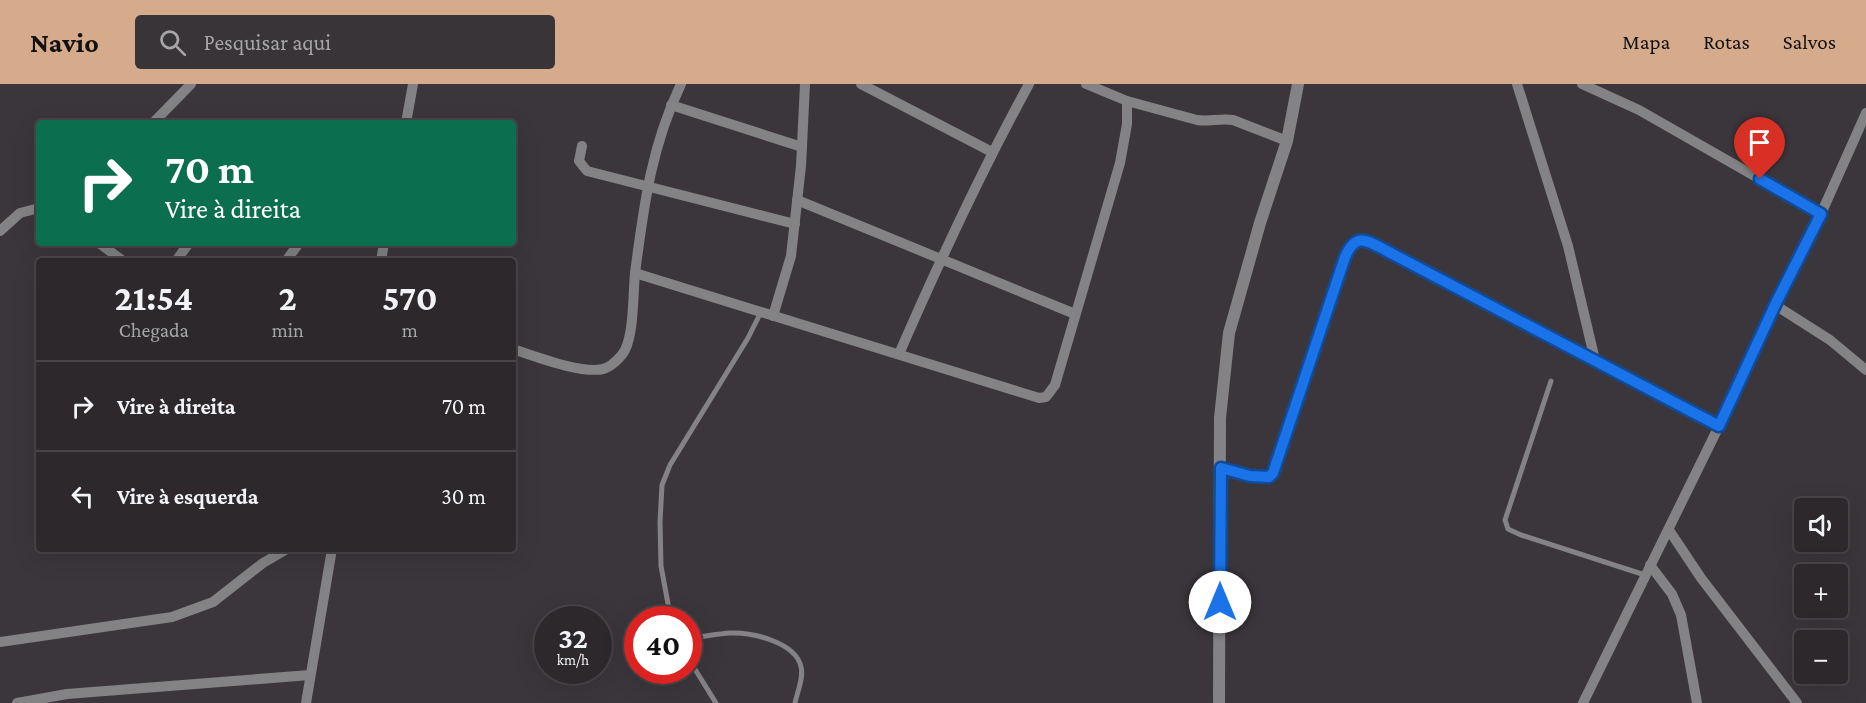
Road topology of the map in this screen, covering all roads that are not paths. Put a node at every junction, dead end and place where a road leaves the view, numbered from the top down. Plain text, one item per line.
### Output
1 (191, 84) edge
2 (413, 84) edge
3 (681, 84) edge
4 (805, 84) edge
5 (861, 84) edge
6 (1029, 84) edge
7 (1086, 84) edge
8 (1298, 84) edge
9 (1517, 84) edge
10 (1582, 84) edge
11 (1603, 88) edge
12 (1127, 101) junction
13 (671, 105) junction
14 (1866, 113) edge
15 (158, 120) edge
16 (407, 120) edge
17 (1287, 141) junction
18 (582, 146) dead end
19 (802, 147) junction
20 (992, 152) junction
21 (647, 187) junction
22 (797, 200) junction
23 (36, 208) edge
24 (1821, 214) junction
25 (795, 224) junction
26 (0, 231) edge
27 (103, 246) edge
28 (119, 258) edge
29 (941, 260) junction
30 (635, 273) junction
31 (1775, 305) junction
32 (761, 312) junction
33 (1075, 314) junction
34 (773, 316) junction
35 (516, 351) edge
36 (900, 354) junction
37 (1595, 360) junction
38 (1866, 370) edge
39 (1551, 381) dead end
40 (1719, 426) junction
41 (1221, 468) junction
42 (1669, 530) junction
43 (282, 552) edge
44 (331, 552) edge
45 (1647, 570) junction
46 (668, 606) edge
47 (702, 636) edge
48 (0, 642) edge
49 (310, 675) junction
50 (702, 680) edge
51 (17, 703) edge
52 (306, 703) edge
53 (716, 703) edge
54 (795, 703) edge
55 (1219, 703) edge
56 (1583, 703) edge
57 (1697, 703) edge
58 (1797, 703) edge

1 - 15 street
2 - 16 street
3 - 13 street
4 - 19 street
5 - 20 street
6 - 20 street
7 - 12 street
8 - 17 street
9 - 37 street
10 - 11 street
11 - 24 street
12 - 17 street
12 - 33 street
13 - 19 street
13 - 21 street
14 - 24 street
17 - 41 street
18 - 21 street
19 - 22 street
20 - 29 street
21 - 25 street
21 - 30 street
22 - 25 street
22 - 29 street
23 - 26 street
24 - 31 street
25 - 34 street
27 - 28 street
29 - 33 street
29 - 36 street
30 - 32 street
30 - 35 street
31 - 38 street
31 - 40 street
32 - 34 street
32 - 46 lane
33 - 36 street
34 - 36 street
37 - 40 street
37 - 41 street
39 - 45 lane
40 - 42 street
41 - 55 street
42 - 45 street
42 - 58 street
43 - 48 street
44 - 49 street
45 - 56 street
45 - 57 street
47 - 54 lane
49 - 51 street
49 - 52 street
50 - 53 lane

